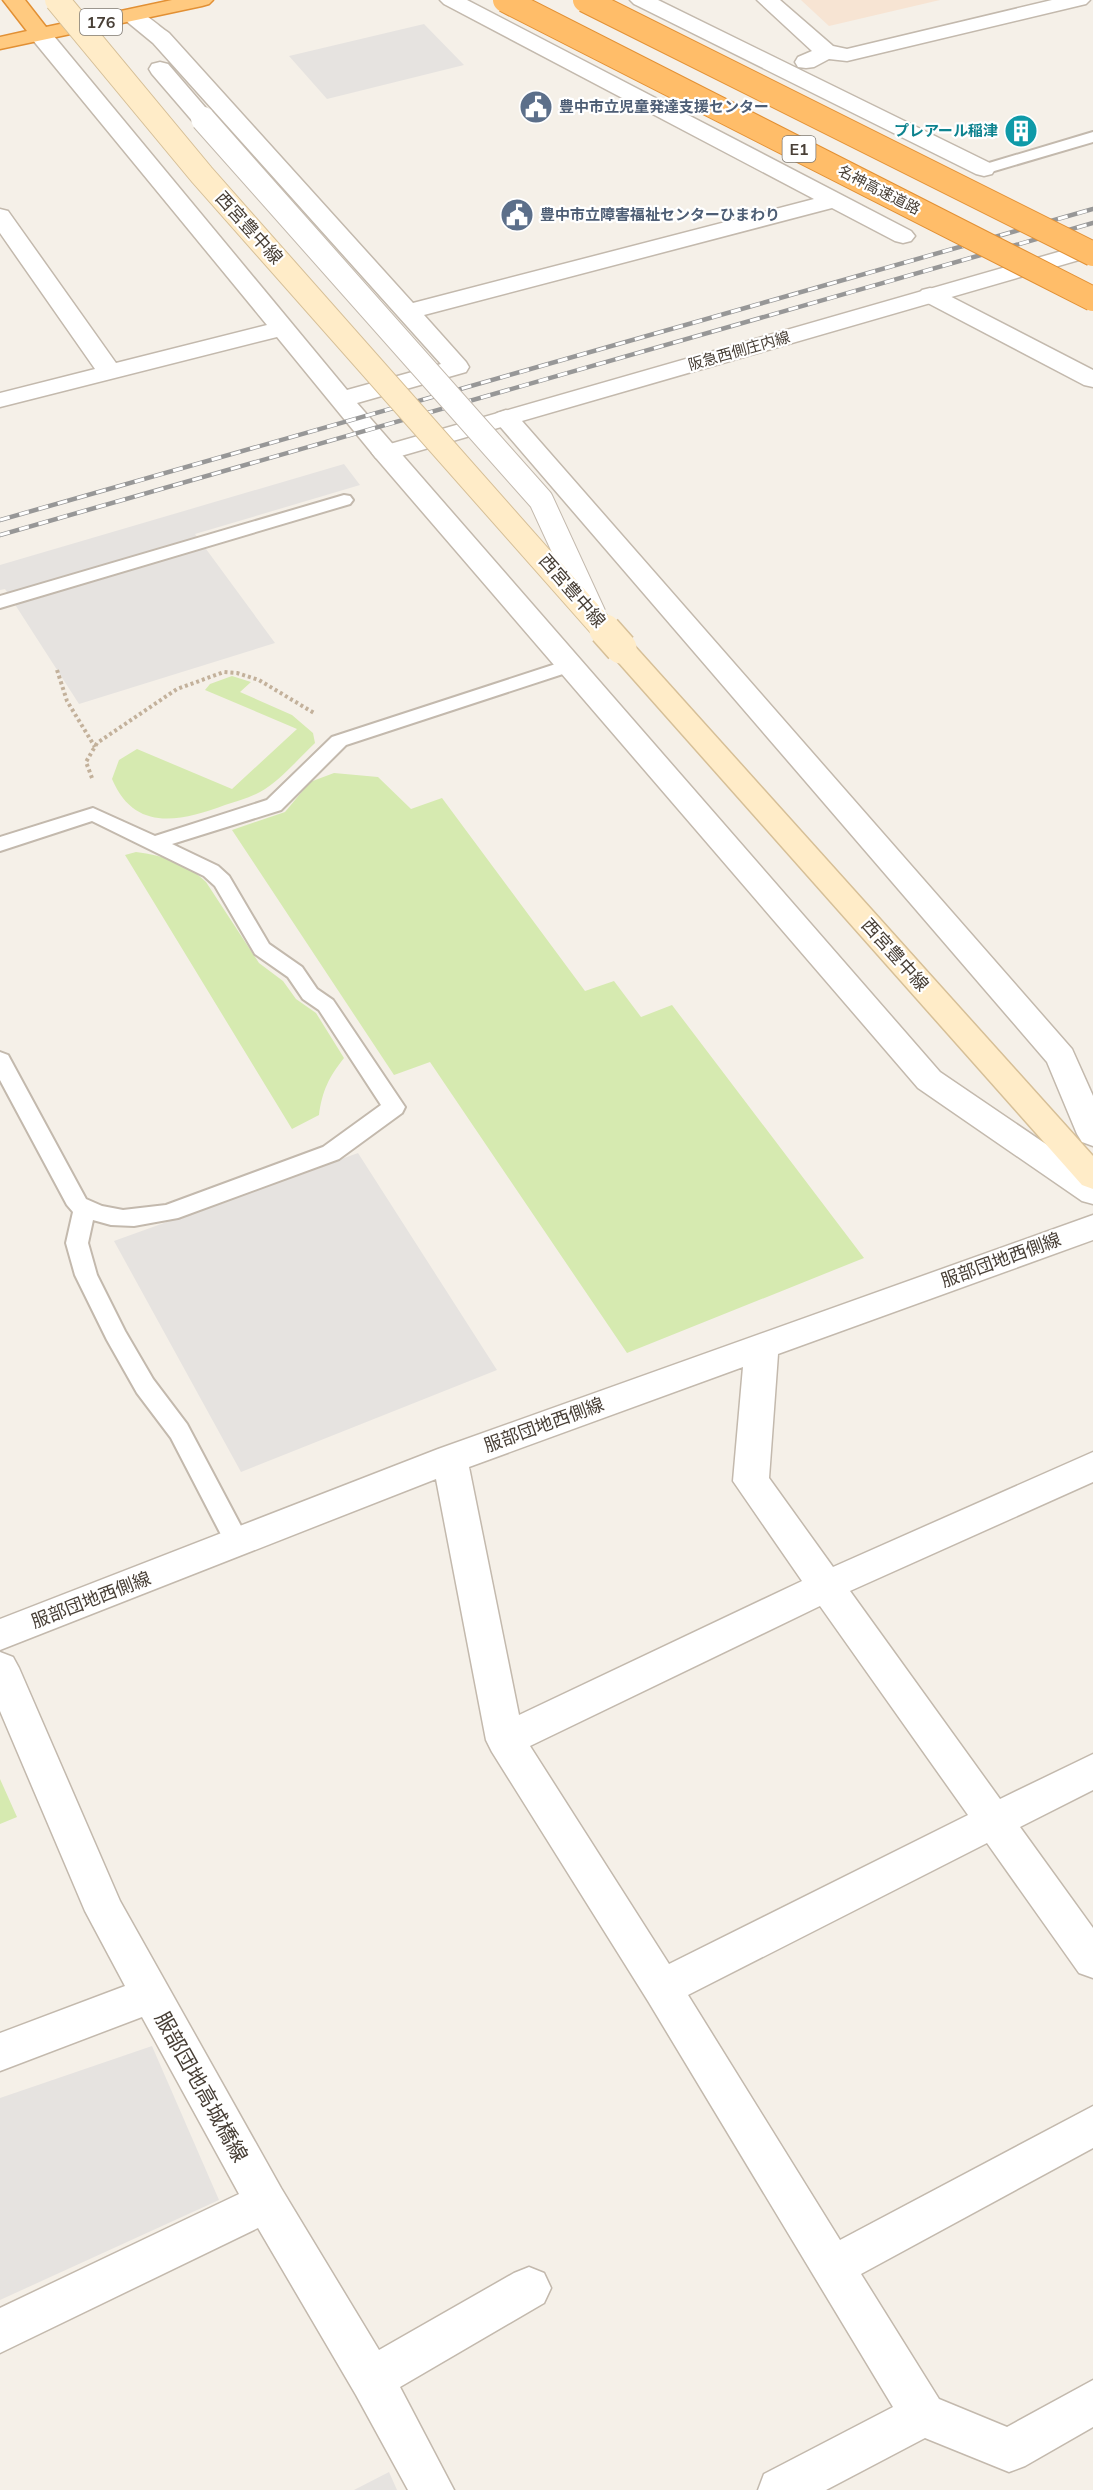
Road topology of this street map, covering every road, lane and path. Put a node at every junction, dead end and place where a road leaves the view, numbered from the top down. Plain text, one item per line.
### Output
1 (14, 0) edge
2 (57, 0) edge
3 (202, 0) edge
4 (451, 0) edge
5 (505, 0) edge
6 (585, 0) edge
7 (640, 0) edge
8 (768, 0) edge
9 (1079, 0) edge
10 (125, 8) edge
11 (40, 34) junction
12 (0, 43) edge
13 (826, 52) junction
14 (787, 72) junction
15 (1093, 137) edge
16 (984, 169) joint
17 (835, 200) junction
18 (0, 216) edge
19 (903, 236) dead end
20 (1093, 249) edge
21 (1093, 254) edge
22 (930, 295) junction
23 (1093, 299) edge
24 (408, 312) junction
25 (281, 329) junction
26 (110, 373) junction
27 (1093, 380) edge
28 (0, 400) edge
29 (340, 400) junction
30 (506, 418) junction
31 (385, 453) junction
32 (344, 500) dead end
33 (0, 602) edge
34 (594, 615) junction
35 (568, 666) junction
36 (57, 670) dead end
37 (354, 736) junction
38 (95, 747) junction
39 (93, 814) junction
40 (154, 843) junction
41 (0, 844) edge
42 (0, 1060) edge
43 (1093, 1134) edge
44 (1093, 1177) edge
45 (1093, 1192) edge
46 (85, 1209) junction
47 (1093, 1227) edge
48 (762, 1346) junction
49 (450, 1459) junction
50 (1093, 1466) edge
51 (237, 1543) junction
52 (826, 1586) junction
53 (0, 1635) edge
54 (0, 1668) edge
55 (505, 1740) junction
56 (1093, 1771) edge
57 (994, 1821) junction
58 (1093, 1960) edge
59 (662, 1988) junction
60 (150, 1995) junction
61 (0, 2052) edge
62 (1093, 2126) edge
63 (267, 2202) junction
64 (834, 2266) junction
65 (529, 2288) dead end
66 (0, 2331) edge
67 (372, 2379) junction
68 (1093, 2402) edge
69 (923, 2415) junction
70 (432, 2490) edge
71 (780, 2490) edge

1 - 11 highway
2 - 34 main road, 西宮豊中線, bridge
3 - 10 highway, 176
4 - 17 street
5 - 23 highway, 名神高速道路 / E1, bridge
6 - 21 highway, E1, bridge
7 - 14 street
8 - 13 street
9 - 13 street
10 - 11 highway, 176
10 - 24 street
10 - 34 street, bridge
11 - 12 highway, 176
11 - 25 street
13 - 14 street
14 - 16 street
15 - 16 lane
17 - 19 street
17 - 24 street
18 - 26 street
20 - 22 street, 阪急西側庄内線
22 - 27 street
22 - 30 street, 阪急西側庄内線
24 - 29 street
25 - 26 street
25 - 29 street
26 - 28 street
29 - 31 street
30 - 31 street, 阪急西側庄内線
30 - 43 street
31 - 35 street
32 - 33 lane
34 - 44 main road, 西宮豊中線, bridge
35 - 37 lane
35 - 45 street
36 - 38 path
37 - 38 path
37 - 40 lane
38 - 39 path
39 - 40 lane
39 - 41 lane
40 - 46 lane
42 - 46 lane
46 - 51 lane
47 - 48 street, 服部団地西側線
48 - 49 street, 服部団地西側線
48 - 52 street
49 - 51 street, 服部団地西側線
49 - 55 street
50 - 52 street
51 - 53 street, 服部団地西側線
52 - 55 street
52 - 57 street
54 - 60 street, 服部団地高城橋線
55 - 59 street
56 - 57 street
57 - 58 street
57 - 59 street
59 - 64 street
60 - 61 street
60 - 63 street, 服部団地高城橋線
62 - 64 street
63 - 66 street
63 - 67 street, 服部団地高城橋線
64 - 69 street
65 - 67 street
67 - 70 street, 服部団地高城橋線
68 - 69 street
69 - 71 street

